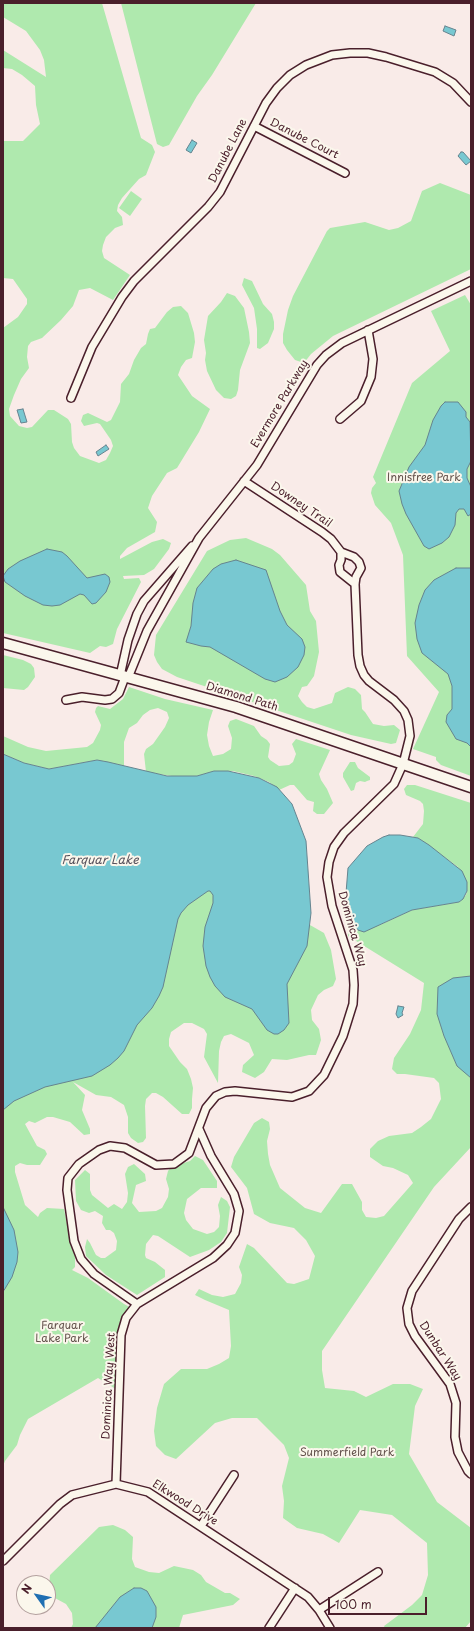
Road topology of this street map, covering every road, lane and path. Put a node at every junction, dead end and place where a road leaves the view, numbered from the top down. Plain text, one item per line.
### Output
1 (471, 102) edge
2 (254, 126) junction
3 (345, 173) dead end
4 (471, 281) edge
5 (368, 330) junction
6 (71, 398) dead end
7 (340, 419) dead end
8 (244, 481) junction
9 (199, 538) junction
10 (341, 552) junction
11 (355, 584) junction
12 (3, 644) edge
13 (125, 677) junction
14 (66, 700) dead end
15 (403, 764) junction
16 (471, 787) edge
17 (199, 1128) junction
18 (471, 1207) edge
19 (138, 1304) junction
20 (471, 1474) edge
21 (234, 1475) dead end
22 (116, 1484) junction
23 (201, 1526) junction
24 (3, 1561) edge
25 (378, 1572) dead end
26 (295, 1588) junction
27 (319, 1610) junction
28 (269, 1628) edge
29 (330, 1628) edge

1 - 2 street, Danube Lane
2 - 3 street, Danube Court
2 - 6 street, Danube Lane
4 - 5 street, Evermore Parkway
5 - 7 street
5 - 8 street, Evermore Parkway
8 - 9 street, Evermore Parkway
8 - 10 street, Downey Trail
9 - 13 street, Evermore Parkway
9 - 13 street, Evermore Parkway
10 - 11 street
10 - 11 street, Downey Trail
11 - 15 street, Downey Trail
12 - 13 street, Diamond Path
13 - 14 street
13 - 15 street, Diamond Path
15 - 16 street, Diamond Path
15 - 17 street, Dominica Way
17 - 19 street, Dominica Way West
17 - 19 street
18 - 20 street, Dunbar Way
19 - 22 street, Dominica Way West
21 - 23 street
22 - 23 street, Elkwood Drive
22 - 24 street, Elkwood Drive
23 - 26 street, Elkwood Drive
25 - 27 street
26 - 27 street, Elkwood Drive
26 - 28 street
27 - 29 street, Elkwood Drive

